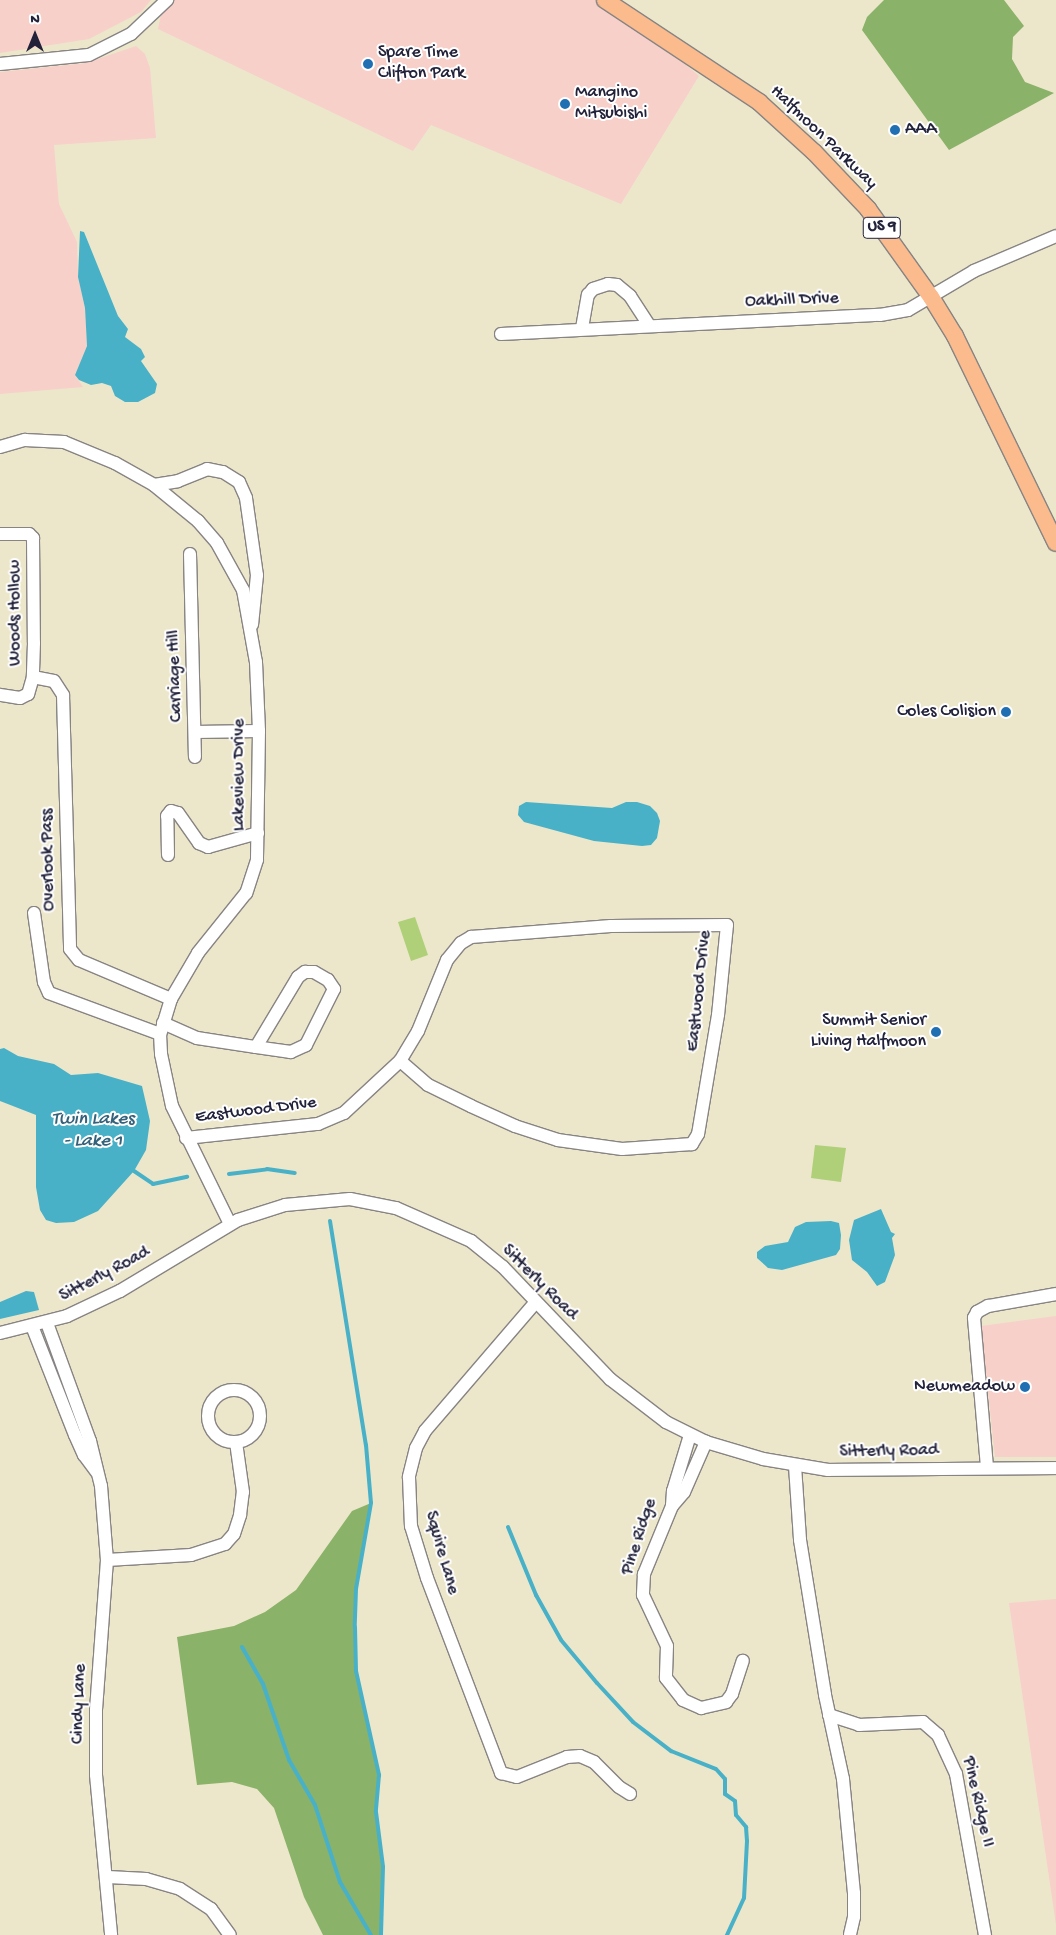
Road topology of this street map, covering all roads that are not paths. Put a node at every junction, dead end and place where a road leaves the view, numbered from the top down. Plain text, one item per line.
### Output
1 (167, 0) edge
2 (605, 0) edge
3 (0, 64) edge
4 (1056, 236) edge
5 (931, 297) junction
6 (649, 325) junction
7 (582, 328) junction
8 (501, 334) dead end
9 (0, 447) edge
10 (154, 485) junction
11 (0, 534) edge
12 (1056, 543) edge
13 (190, 554) dead end
14 (251, 629) junction
15 (33, 678) junction
16 (0, 695) edge
17 (259, 731) junction
18 (195, 732) junction
19 (195, 756) dead end
20 (258, 833) junction
21 (168, 855) dead end
22 (34, 913) dead end
23 (171, 998) junction
24 (162, 1028) junction
25 (256, 1047) junction
26 (400, 1061) junction
27 (186, 1138) junction
28 (230, 1224) junction
29 (1056, 1294) edge
30 (535, 1303) junction
31 (47, 1323) junction
32 (32, 1326) junction
33 (0, 1333) edge
34 (690, 1436) junction
35 (236, 1442) junction
36 (706, 1442) junction
37 (795, 1466) junction
38 (987, 1467) junction
39 (1056, 1468) edge
40 (99, 1474) junction
41 (672, 1506) junction
42 (107, 1560) junction
43 (743, 1661) dead end
44 (829, 1715) junction
45 (630, 1794) dead end
46 (108, 1877) junction
47 (111, 1935) edge
48 (230, 1935) edge
49 (850, 1935) edge
50 (985, 1935) edge

1 - 3 street
2 - 5 main road, Halfmoon Parkway / US 9
4 - 5 street, Oakhill Drive
5 - 6 street, Oakhill Drive
5 - 12 main road, Halfmoon Parkway / US 9
6 - 7 street, Oakhill Drive
6 - 7 street
7 - 8 street, Oakhill Drive
9 - 10 street, Lakeview Drive
10 - 14 street, Lakeview Drive
10 - 14 street
11 - 15 street, Woods Hollow
13 - 18 street, Carriage Hill
14 - 17 street, Lakeview Drive
15 - 16 street, Woods Hollow
15 - 23 street, Overlook Pass
17 - 18 street, Carriage Hill
17 - 20 street, Lakeview Drive
18 - 19 street
20 - 21 street
20 - 23 street, Lakeview Drive
22 - 24 street, Overlook Pass
23 - 24 street, Lakeview Drive
24 - 25 street
24 - 27 street, Lakeview Drive
25 - 25 street
26 - 26 street, Eastwood Drive
26 - 27 street, Eastwood Drive
27 - 28 street, Lakeview Drive
28 - 30 street, Sitterly Road
28 - 31 street, Sitterly Road
29 - 38 street
30 - 34 street, Sitterly Road
30 - 45 street, Squire Lane
31 - 32 street, Sitterly Road
31 - 40 street, Cindy Lane
32 - 33 street, Sitterly Road
32 - 40 street, Cindy Lane
34 - 36 street, Sitterly Road
34 - 41 street, Pine Ridge
35 - 35 street
35 - 42 street
36 - 37 street, Sitterly Road
36 - 41 street
37 - 38 street, Sitterly Road
37 - 44 street
38 - 39 street, Sitterly Road
40 - 42 street, Cindy Lane
41 - 43 street, Pine Ridge
42 - 46 street, Cindy Lane
44 - 49 street
44 - 50 street, Pine Ridge II
46 - 47 street, Cindy Lane
46 - 48 street

